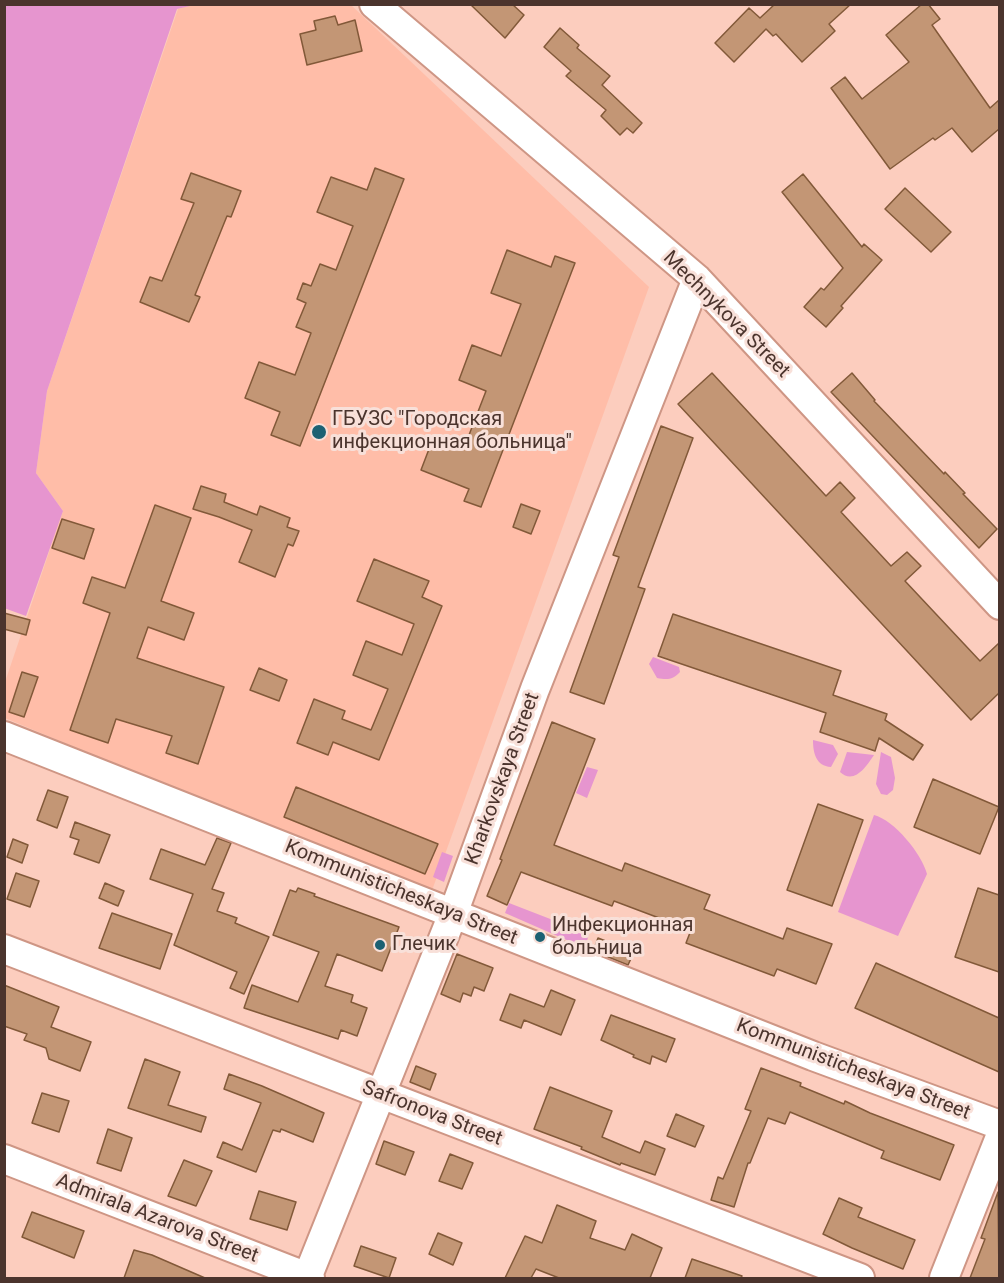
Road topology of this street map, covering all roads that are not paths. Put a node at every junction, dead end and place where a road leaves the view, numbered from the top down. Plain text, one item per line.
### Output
1 (374, 4) edge
2 (697, 279) junction
3 (999, 605) edge
4 (4, 736) edge
5 (453, 914) junction
6 (4, 950) edge
7 (380, 1094) junction
8 (999, 1125) edge
9 (999, 1137) edge
10 (4, 1159) edge
11 (308, 1278) edge
12 (860, 1278) edge
13 (945, 1278) edge

1 - 2 street, Mechnykova Street
2 - 3 street, Mechnykova Street
2 - 5 street, Kharkovskaya Street
4 - 5 street, Kommunisticheskaya Street
5 - 7 street, Kharkovskaya Street
5 - 8 street, Kommunisticheskaya Street
6 - 7 street, Safronova Street
7 - 11 street, Kharkovskaya Street
7 - 12 street, Safronova Street
9 - 13 street
10 - 11 street, Admirala Azarova Street

